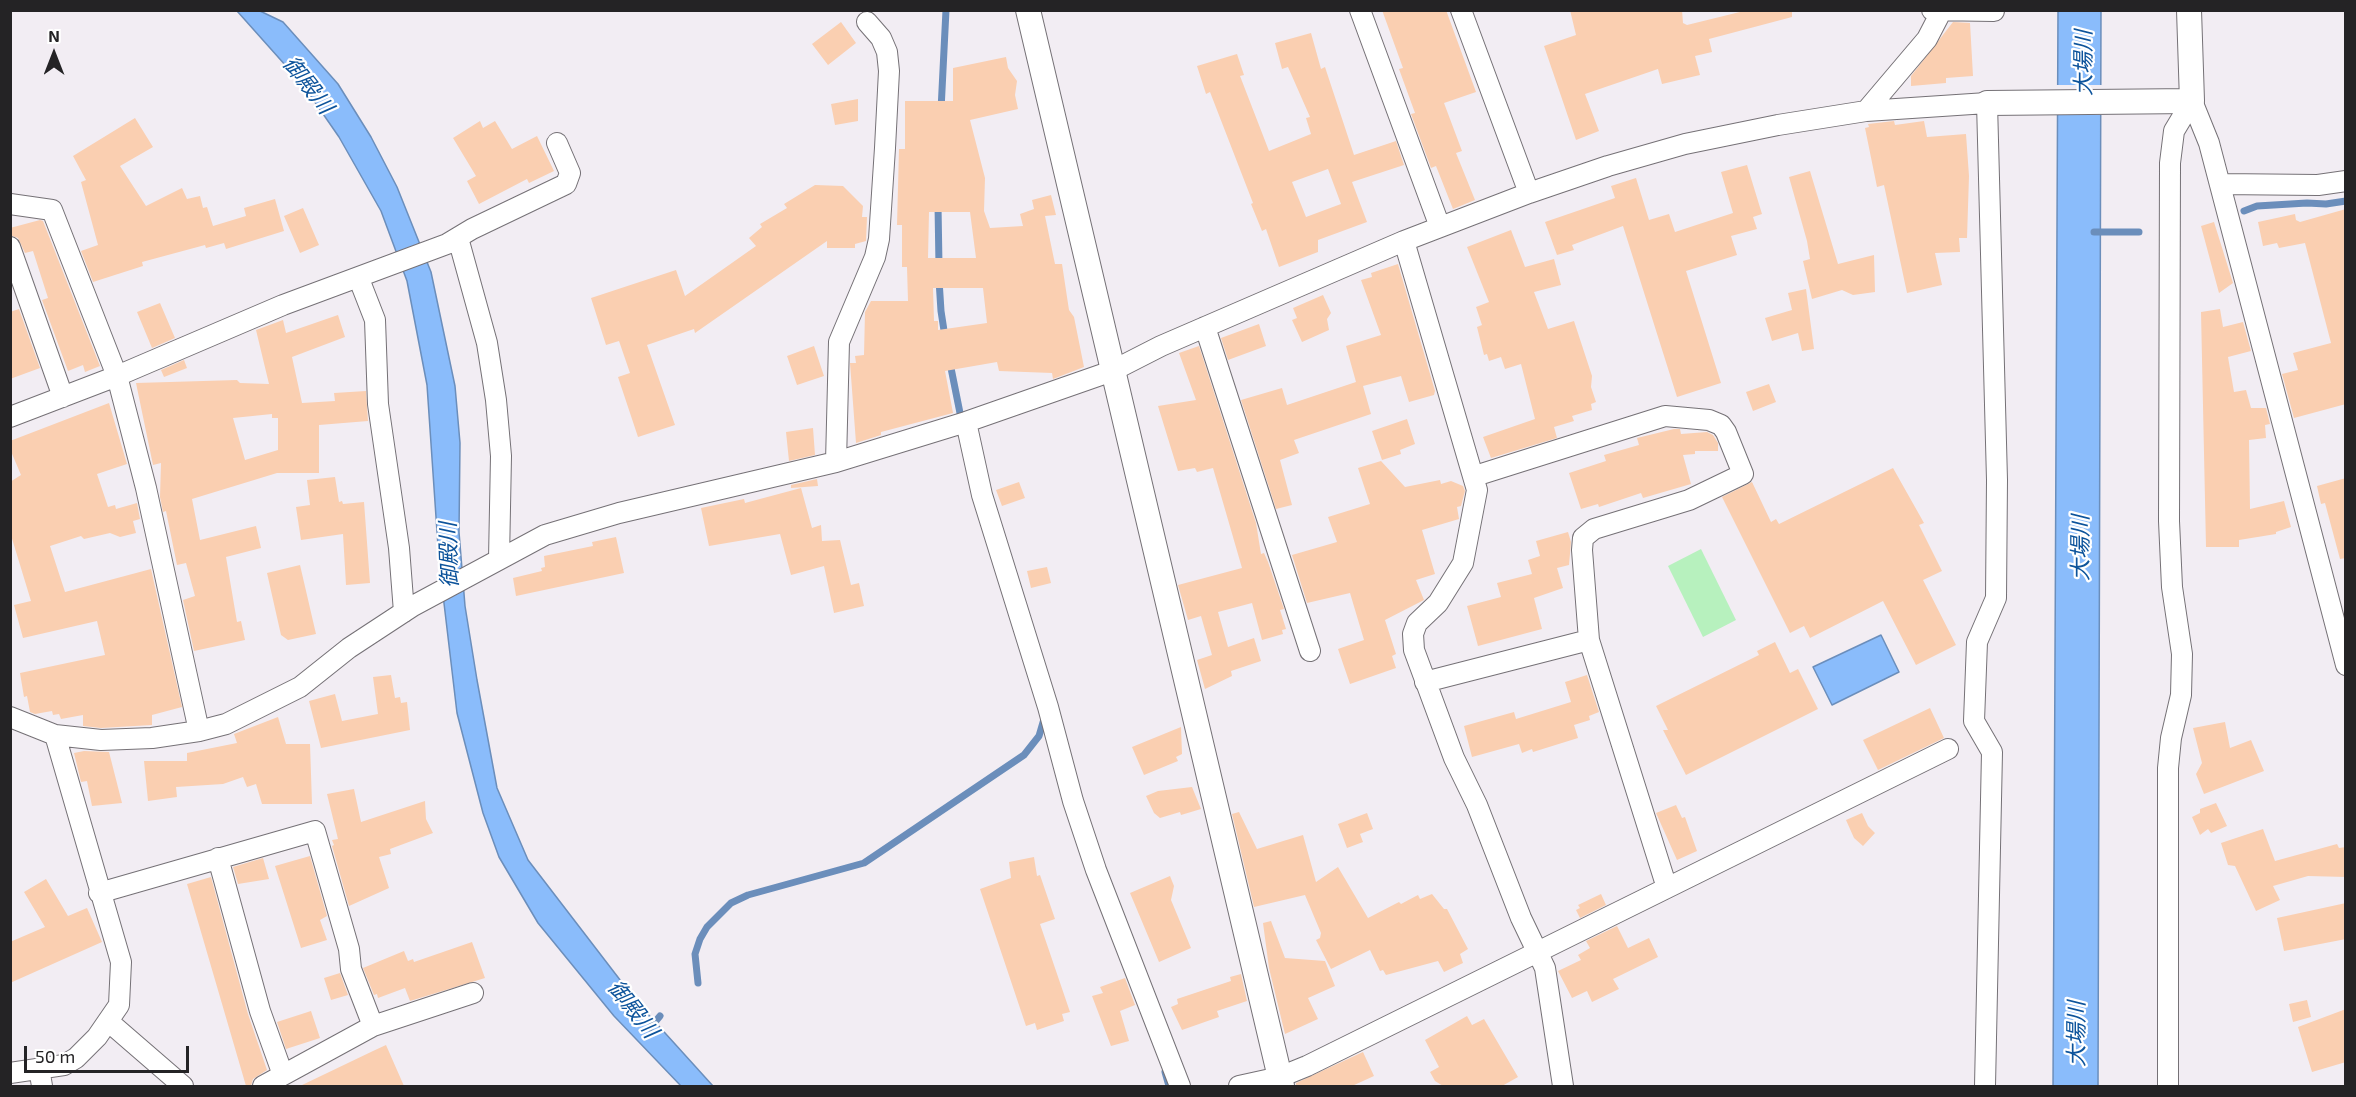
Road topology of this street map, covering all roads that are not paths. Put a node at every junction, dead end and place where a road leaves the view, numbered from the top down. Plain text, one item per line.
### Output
1 (1028, 10) edge
2 (1360, 10) edge
3 (1461, 10) edge
4 (2189, 10) edge
5 (1936, 11) edge
6 (1994, 11) edge
7 (867, 22) dead end
8 (2192, 101) junction
9 (1992, 103) junction
10 (1866, 111) junction
11 (557, 143) dead end
12 (2346, 181) edge
13 (2220, 184) junction
14 (1529, 193) junction
15 (10, 204) edge
16 (1440, 227) junction
17 (452, 241) junction
18 (1404, 241) junction
19 (10, 247) edge
20 (364, 277) junction
21 (1205, 327) junction
22 (1112, 371) junction
23 (117, 376) junction
24 (63, 397) junction
25 (10, 417) edge
26 (966, 422) junction
27 (836, 462) junction
28 (1475, 476) junction
29 (492, 563) junction
30 (408, 609) junction
31 (1589, 639) junction
32 (1310, 651) dead end
33 (2346, 665) edge
34 (1425, 682) junction
35 (10, 717) edge
36 (199, 731) junction
37 (55, 735) junction
38 (1948, 749) dead end
39 (218, 858) junction
40 (1667, 888) junction
41 (99, 893) junction
42 (1538, 951) junction
43 (474, 993) dead end
44 (109, 1022) junction
45 (373, 1026) junction
46 (10, 1073) edge
47 (283, 1075) junction
48 (40, 1077) edge
49 (1281, 1082) edge
50 (183, 1086) edge
51 (263, 1086) edge
52 (1180, 1086) edge
53 (1239, 1086) edge
54 (1563, 1086) edge
55 (1985, 1086) edge
56 (2168, 1086) edge

1 - 22 street
2 - 16 street
3 - 14 street
4 - 8 street
5 - 6 street
5 - 10 street
7 - 27 street
8 - 9 street
8 - 13 street
8 - 56 street
9 - 10 street
9 - 55 street
10 - 14 street
11 - 17 street
12 - 13 street
13 - 33 street
14 - 16 street
15 - 23 street
16 - 18 street
17 - 20 street
17 - 29 street
18 - 21 street
18 - 28 street
19 - 24 street
20 - 23 street
20 - 30 street
21 - 22 street
21 - 32 street
22 - 26 street
22 - 49 street
23 - 24 street
23 - 36 street
24 - 25 street
26 - 27 street
26 - 52 street
27 - 29 street
28 - 31 street
28 - 34 street
29 - 30 street
30 - 36 street
31 - 34 street
31 - 40 street
34 - 42 street
35 - 37 street
36 - 37 street
37 - 41 street
38 - 40 street
39 - 41 street
39 - 45 street
39 - 47 street
40 - 42 street
41 - 44 street
42 - 49 street
42 - 54 street
43 - 45 street
44 - 48 street
44 - 50 street
45 - 47 street
46 - 48 street
47 - 51 street
49 - 53 street

